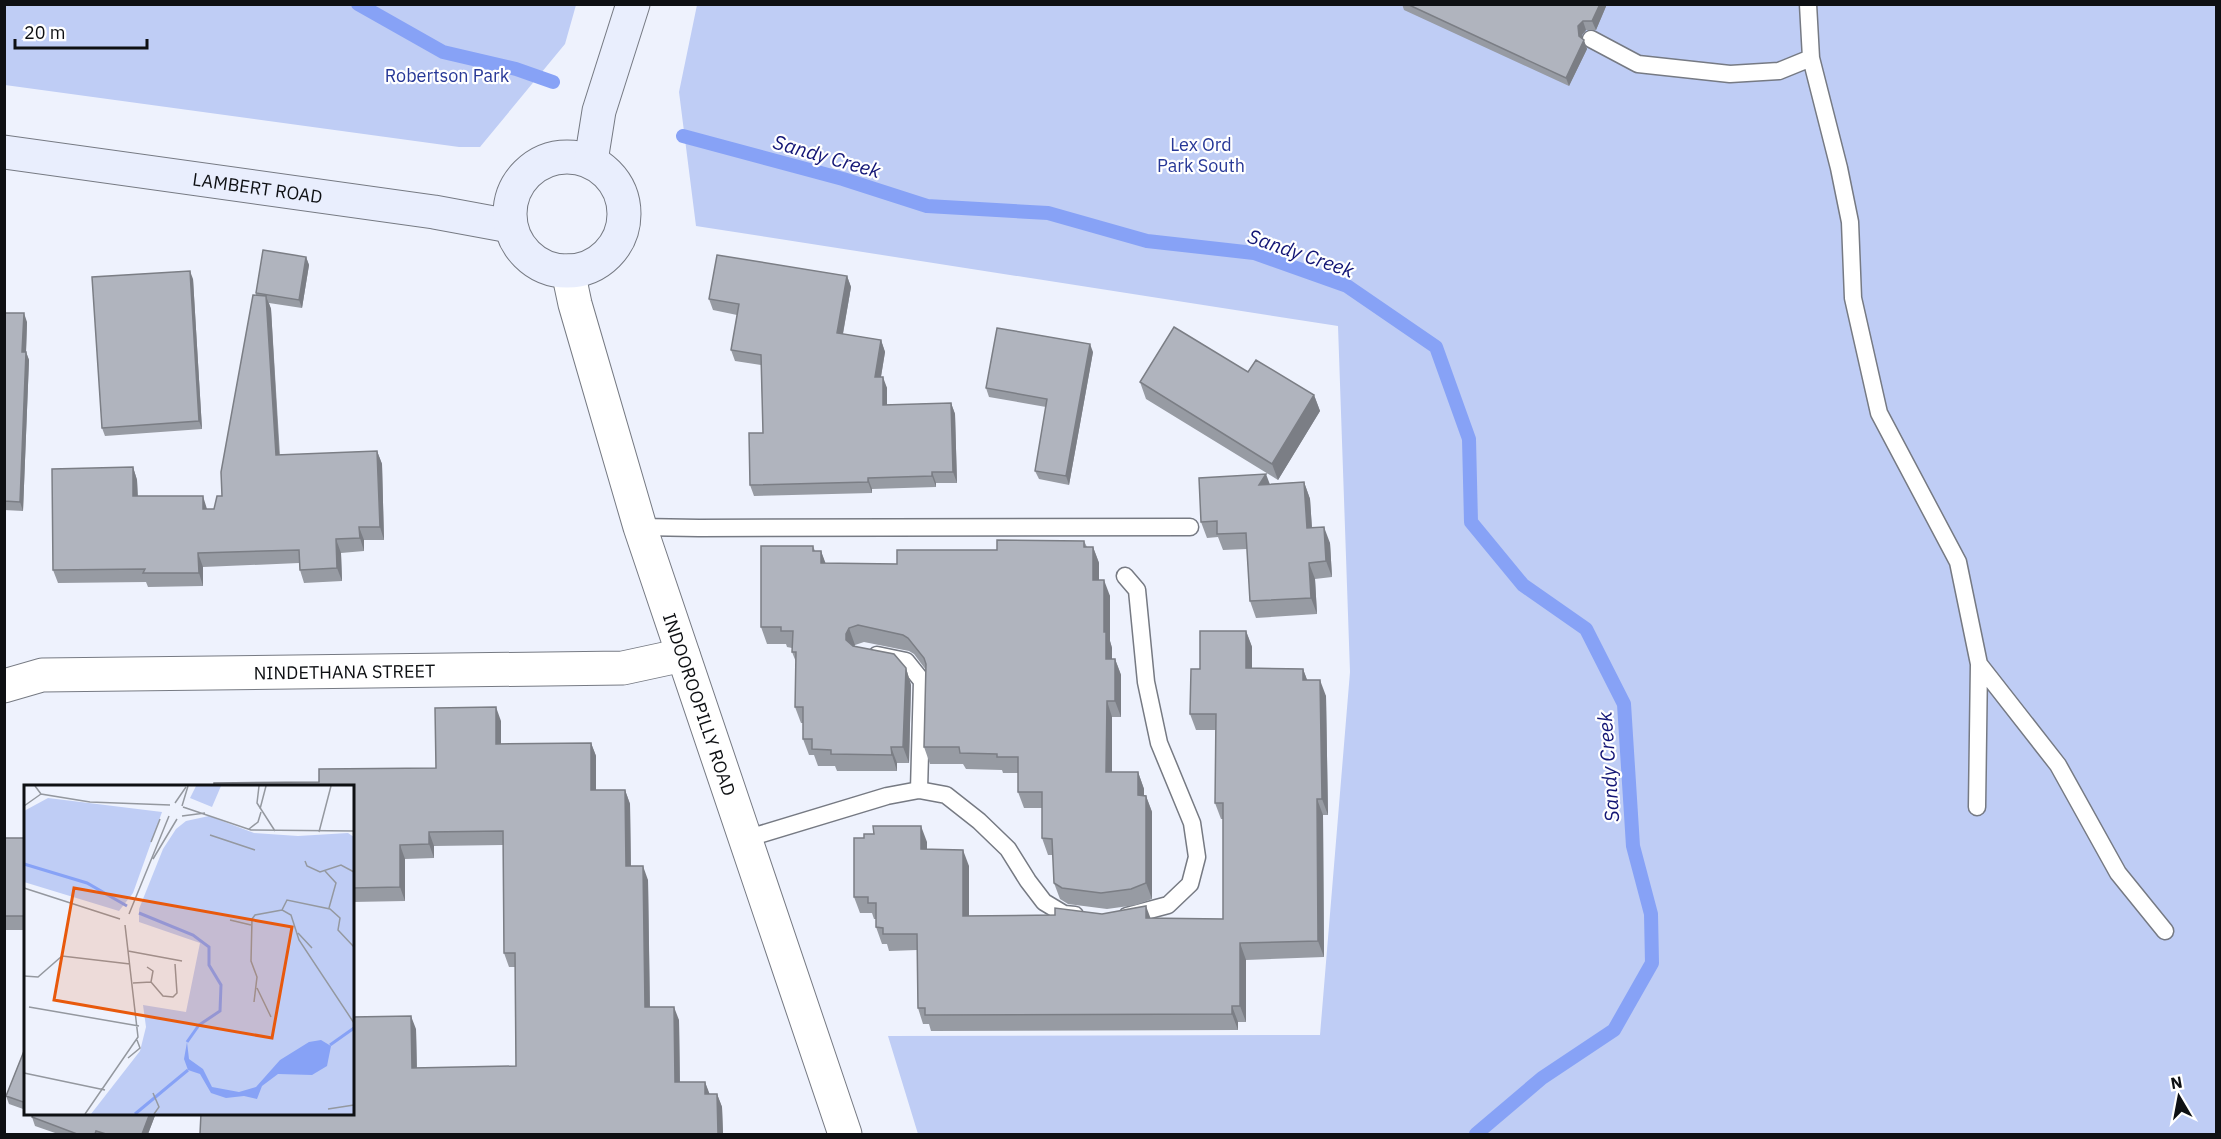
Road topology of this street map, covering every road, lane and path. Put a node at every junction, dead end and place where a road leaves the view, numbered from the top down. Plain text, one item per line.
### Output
1 (633, 4) edge
2 (1808, 4) edge
3 (1591, 39) dead end
4 (1811, 58) junction
5 (4, 152) edge
6 (591, 160) junction
7 (510, 226) junction
8 (568, 271) junction
9 (640, 526) junction
10 (1190, 526) dead end
11 (1125, 576) dead end
12 (862, 652) edge
13 (683, 655) junction
14 (1979, 664) junction
15 (4, 686) edge
16 (919, 789) junction
17 (1977, 807) dead end
18 (745, 839) junction
19 (2165, 931) dead end
20 (845, 1134) edge

1 - 6 main road
2 - 4 lane
3 - 4 lane
4 - 14 lane
5 - 7 main road, LAMBERT ROAD
6 - 7 main road
6 - 8 main road
7 - 8 main road
8 - 9 street, INDOOROOPILLY ROAD
9 - 10 lane
9 - 13 street, INDOOROOPILLY ROAD
11 - 16 lane
12 - 16 lane
13 - 15 street, NINDETHANA STREET
13 - 18 street, INDOOROOPILLY ROAD
14 - 17 lane
14 - 19 lane
16 - 18 lane
18 - 20 street, INDOOROOPILLY ROAD

